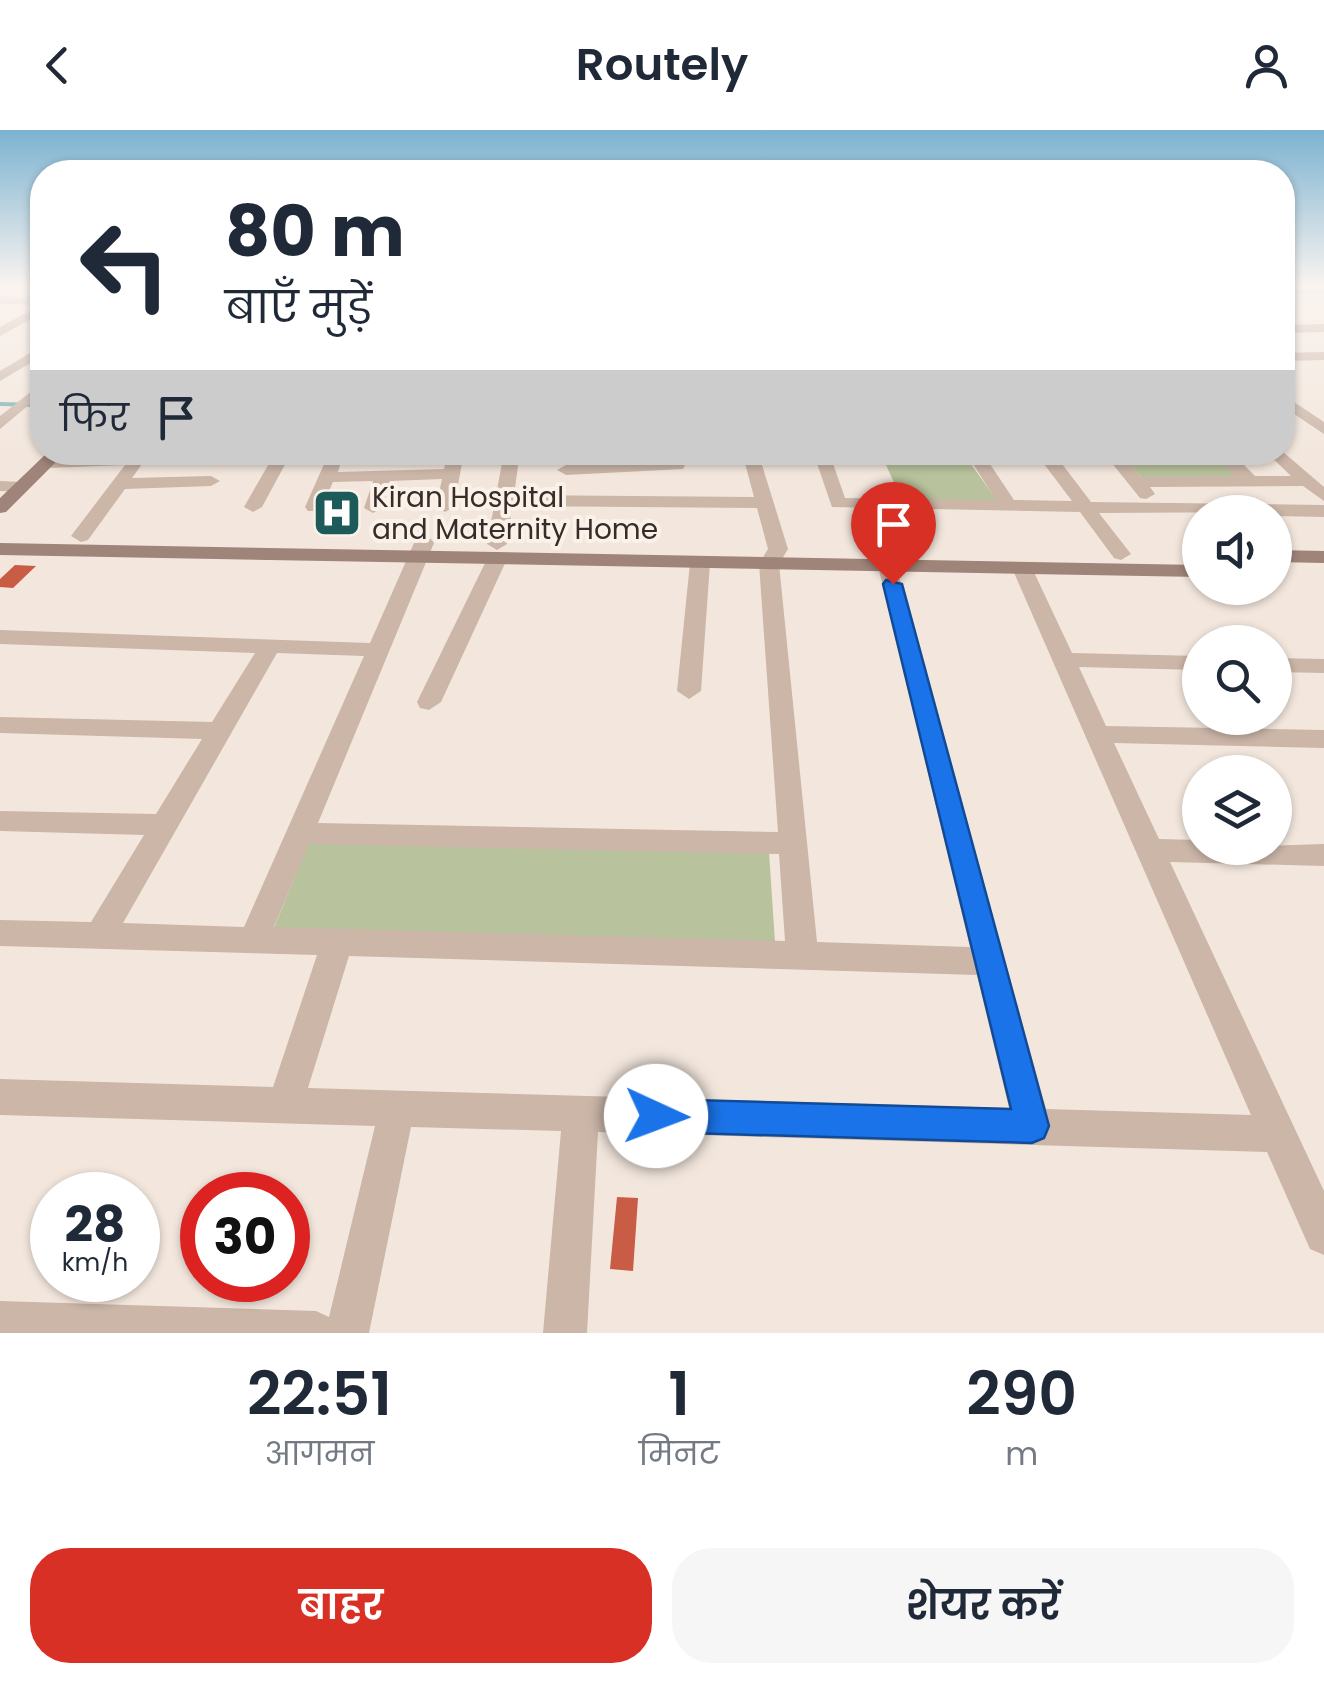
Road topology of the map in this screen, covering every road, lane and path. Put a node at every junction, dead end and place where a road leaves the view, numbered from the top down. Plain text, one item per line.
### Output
1 (14, 349) dead end
2 (30, 350) edge
3 (1295, 356) edge
4 (1300, 356) junction
5 (1324, 356) edge
6 (30, 358) edge
7 (1324, 372) edge
8 (0, 378) edge
9 (30, 382) edge
10 (30, 396) edge
11 (1295, 408) edge
12 (1, 422) edge
13 (1295, 426) edge
14 (1321, 427) edge
15 (45, 465) edge
16 (132, 465) edge
17 (221, 465) edge
18 (276, 465) edge
19 (332, 465) edge
20 (454, 465) edge
21 (510, 465) edge
22 (566, 465) edge
23 (677, 465) edge
24 (754, 465) edge
25 (825, 465) edge
26 (945, 465) edge
27 (982, 465) edge
28 (1053, 465) edge
29 (1122, 465) edge
30 (1234, 465) edge
31 (1289, 465) edge
32 (452, 474) junction
33 (383, 476) junction
34 (884, 476) edge
35 (326, 477) junction
36 (211, 481) junction
37 (1307, 481) junction
38 (1136, 482) junction
39 (1250, 482) junction
40 (118, 484) junction
41 (0, 486) edge
42 (22, 487) junction
43 (1324, 496) edge
44 (504, 500) junction
45 (566, 500) junction
46 (199, 501) dead end
47 (684, 502) junction
48 (765, 503) junction
49 (1009, 506) junction
50 (253, 507) dead end
51 (314, 507) dead end
52 (445, 507) dead end
53 (0, 508) edge
54 (373, 508) dead end
55 (1086, 508) junction
56 (1158, 509) junction
57 (1324, 511) edge
58 (0, 534) edge
59 (81, 536) junction
60 (0, 549) edge
61 (421, 550) junction
62 (497, 552) junction
63 (1122, 554) junction
64 (1182, 555) edge
65 (1292, 556) edge
66 (774, 557) junction
67 (1324, 557) edge
68 (700, 563) junction
69 (888, 566) junction
70 (1022, 568) junction
71 (1182, 571) edge
72 (1292, 572) edge
73 (1324, 572) edge
74 (12, 638) edge
75 (270, 646) junction
76 (378, 650) junction
77 (1063, 660) junction
78 (0, 661) edge
79 (1182, 663) edge
80 (1292, 665) edge
81 (1324, 666) edge
82 (689, 691) dead end
83 (429, 702) dead end
84 (0, 725) edge
85 (220, 730) junction
86 (1097, 734) junction
87 (1324, 739) edge
88 (0, 820) edge
89 (165, 825) junction
90 (300, 832) junction
91 (792, 843) junction
92 (1149, 850) junction
93 (1324, 855) edge
94 (0, 934) edge
95 (99, 936) junction
96 (253, 941) junction
97 (337, 943) junction
98 (802, 956) junction
99 (990, 962) junction
100 (0, 1097) edge
101 (285, 1105) junction
102 (396, 1108) junction
103 (580, 1114) junction
104 (1032, 1126) junction
105 (1278, 1134) junction
106 (1324, 1235) edge
107 (0, 1322) edge
108 (135, 1330) edge
109 (316, 1333) edge
110 (347, 1333) edge
111 (565, 1333) edge

1 - 2 street
3 - 4 street
4 - 5 street
4 - 7 street
6 - 8 street
8 - 9 street
10 - 12 street
11 - 14 street
13 - 14 street
15 - 42 street
16 - 40 street
17 - 36 street
18 - 50 street
19 - 35 street
20 - 32 street
21 - 44 street
22 - 45 street
23 - 47 street
24 - 48 street
25 - 34 street
26 - 34 street
27 - 49 street
28 - 55 street
29 - 38 street
30 - 39 street
31 - 37 street
32 - 33 street
32 - 52 street
33 - 35 street
33 - 54 street
34 - 49 street
35 - 51 street
36 - 40 street
36 - 46 street
37 - 39 street
37 - 43 street
38 - 39 street
38 - 56 street
40 - 59 street
41 - 42 street
42 - 53 street
44 - 45 street
44 - 62 street
45 - 47 street
47 - 48 street
48 - 66 street
49 - 55 street
55 - 56 street
55 - 63 street
56 - 57 street
58 - 59 street
59 - 61 street
60 - 61 street
61 - 62 street
61 - 76 street
62 - 66 street
62 - 68 street
62 - 83 street
63 - 64 street
63 - 66 street
65 - 67 street
66 - 68 street
66 - 69 street
66 - 91 street
68 - 82 street
69 - 70 street
69 - 99 street
70 - 71 street
70 - 77 street
72 - 73 street
74 - 75 street
74 - 78 street
75 - 76 street
75 - 85 street
76 - 90 street
77 - 79 street
77 - 86 street
80 - 81 street
84 - 85 street
85 - 89 street
86 - 87 street
86 - 92 street
88 - 89 street
89 - 95 street
90 - 91 street
90 - 96 street
91 - 98 street
92 - 93 street
92 - 105 street
94 - 95 street
95 - 96 street
96 - 97 street
97 - 98 street
97 - 101 street
98 - 99 street
99 - 104 street
100 - 101 street
101 - 102 street
102 - 103 street
102 - 110 street
103 - 104 street
103 - 111 street
104 - 105 street
105 - 106 street
107 - 108 street
108 - 109 street

